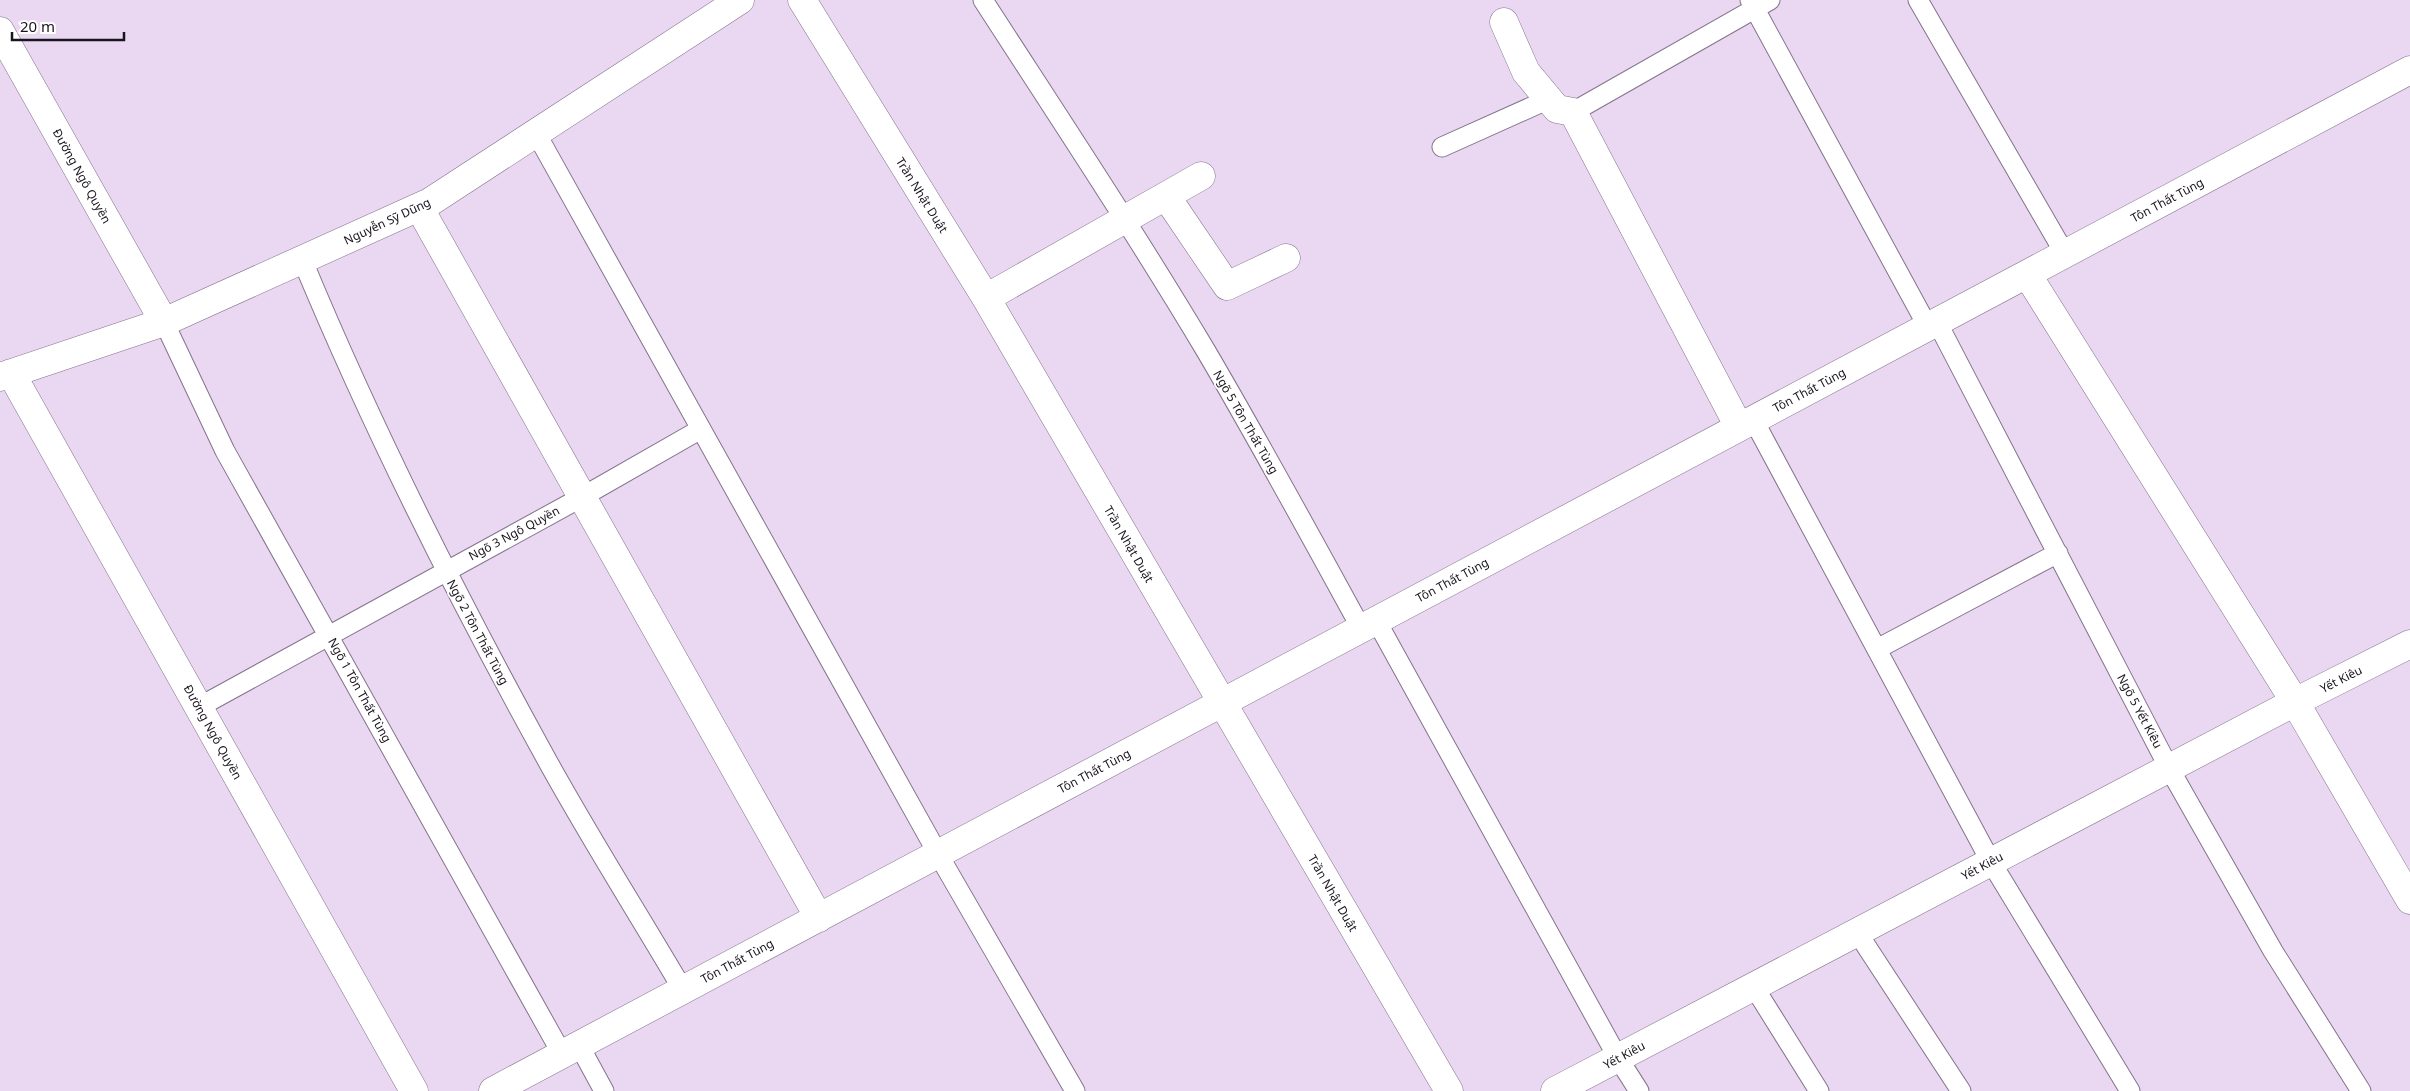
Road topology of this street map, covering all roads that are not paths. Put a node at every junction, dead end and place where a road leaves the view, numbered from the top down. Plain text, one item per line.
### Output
1 (740, 0) edge
2 (802, 0) edge
3 (983, 0) edge
4 (1918, 0) edge
5 (1758, 3) edge
6 (1504, 22) dead end
7 (0, 31) edge
8 (2410, 70) edge
9 (1548, 99) junction
10 (1573, 112) junction
11 (536, 133) junction
12 (1442, 147) dead end
13 (1201, 176) dead end
14 (1166, 196) junction
15 (419, 207) junction
16 (1125, 220) junction
17 (2065, 254) junction
18 (1286, 258) dead end
19 (302, 259) junction
20 (2027, 274) junction
21 (986, 298) junction
22 (164, 322) junction
23 (1933, 324) junction
24 (6, 375) edge
25 (1746, 423) junction
26 (701, 428) junction
27 (582, 497) junction
28 (2058, 553) junction
29 (445, 570) junction
30 (1369, 624) junction
31 (329, 635) junction
32 (2410, 644) edge
33 (1877, 649) junction
34 (2295, 702) junction
35 (1222, 703) junction
36 (199, 707) junction
37 (2169, 768) junction
38 (938, 854) junction
39 (1991, 862) junction
40 (2410, 900) edge
41 (819, 918) junction
42 (1857, 932) junction
43 (1754, 987) junction
44 (683, 990) junction
45 (571, 1050) junction
46 (1618, 1058) junction
47 (414, 1091) edge
48 (493, 1091) edge
49 (604, 1091) edge
50 (1075, 1091) edge
51 (1449, 1091) edge
52 (1555, 1091) edge
53 (1639, 1091) edge
54 (1819, 1091) edge
55 (1961, 1091) edge
56 (2130, 1091) edge
57 (2361, 1091) edge

1 - 11 street, Nguyễn Sỹ Dũng
2 - 21 street, Trần Nhật Duật
3 - 16 lane, Ngõ 5 Tôn Thất Tùng
4 - 17 lane
5 - 10 lane
5 - 23 lane, Ngõ 5 Yết Kiêu
6 - 9 street
7 - 22 street, Đường Ngô Quyền
8 - 17 street, Tôn Thất Tùng
9 - 10 street
9 - 12 lane
10 - 25 street
11 - 15 street, Nguyễn Sỹ Dũng
11 - 26 lane
13 - 14 street
14 - 16 street
14 - 18 street
15 - 19 street, Nguyễn Sỹ Dũng
15 - 27 street
16 - 21 street
16 - 30 lane, Ngõ 5 Tôn Thất Tùng
17 - 20 street, Tôn Thất Tùng
19 - 22 street, Nguyễn Sỹ Dũng
19 - 29 lane, Ngõ 2 Tôn Thất Tùng
20 - 23 street, Tôn Thất Tùng
20 - 34 street
21 - 35 street, Trần Nhật Duật
22 - 24 street, Nguyễn Sỹ Dũng
22 - 31 lane, Ngõ 1 Tôn Thất Tùng
23 - 25 street, Tôn Thất Tùng
23 - 28 lane, Ngõ 5 Yết Kiêu
24 - 36 street, Đường Ngô Quyền
25 - 30 street, Tôn Thất Tùng
25 - 33 lane
26 - 27 lane, Ngõ 3 Ngô Quyền
26 - 38 lane
27 - 29 lane, Ngõ 3 Ngô Quyền
27 - 41 street
28 - 33 lane
28 - 37 lane, Ngõ 5 Yết Kiêu
29 - 31 lane, Ngõ 3 Ngô Quyền
29 - 44 lane, Ngõ 2 Tôn Thất Tùng
30 - 35 street, Tôn Thất Tùng
30 - 46 lane, Ngõ 5 Tôn Thất Tùng
31 - 36 lane, Ngõ 3 Ngô Quyền
31 - 45 lane, Ngõ 1 Tôn Thất Tùng
32 - 34 street, Yết Kiêu
33 - 39 lane
34 - 37 street, Yết Kiêu
34 - 40 street
35 - 38 street, Tôn Thất Tùng
35 - 51 street, Trần Nhật Duật
36 - 47 street, Đường Ngô Quyền
37 - 39 street, Yết Kiêu
37 - 57 lane, Ngõ 5 Yết Kiêu
38 - 41 street, Tôn Thất Tùng
38 - 50 lane
39 - 42 street, Yết Kiêu
39 - 56 lane
41 - 44 street, Tôn Thất Tùng
42 - 43 street, Yết Kiêu
42 - 55 lane
43 - 46 street, Yết Kiêu
43 - 54 lane
44 - 45 street, Tôn Thất Tùng
45 - 48 street, Tôn Thất Tùng
45 - 49 lane, Ngõ 1 Tôn Thất Tùng
46 - 52 street, Yết Kiêu
46 - 53 lane, Ngõ 5 Tôn Thất Tùng

